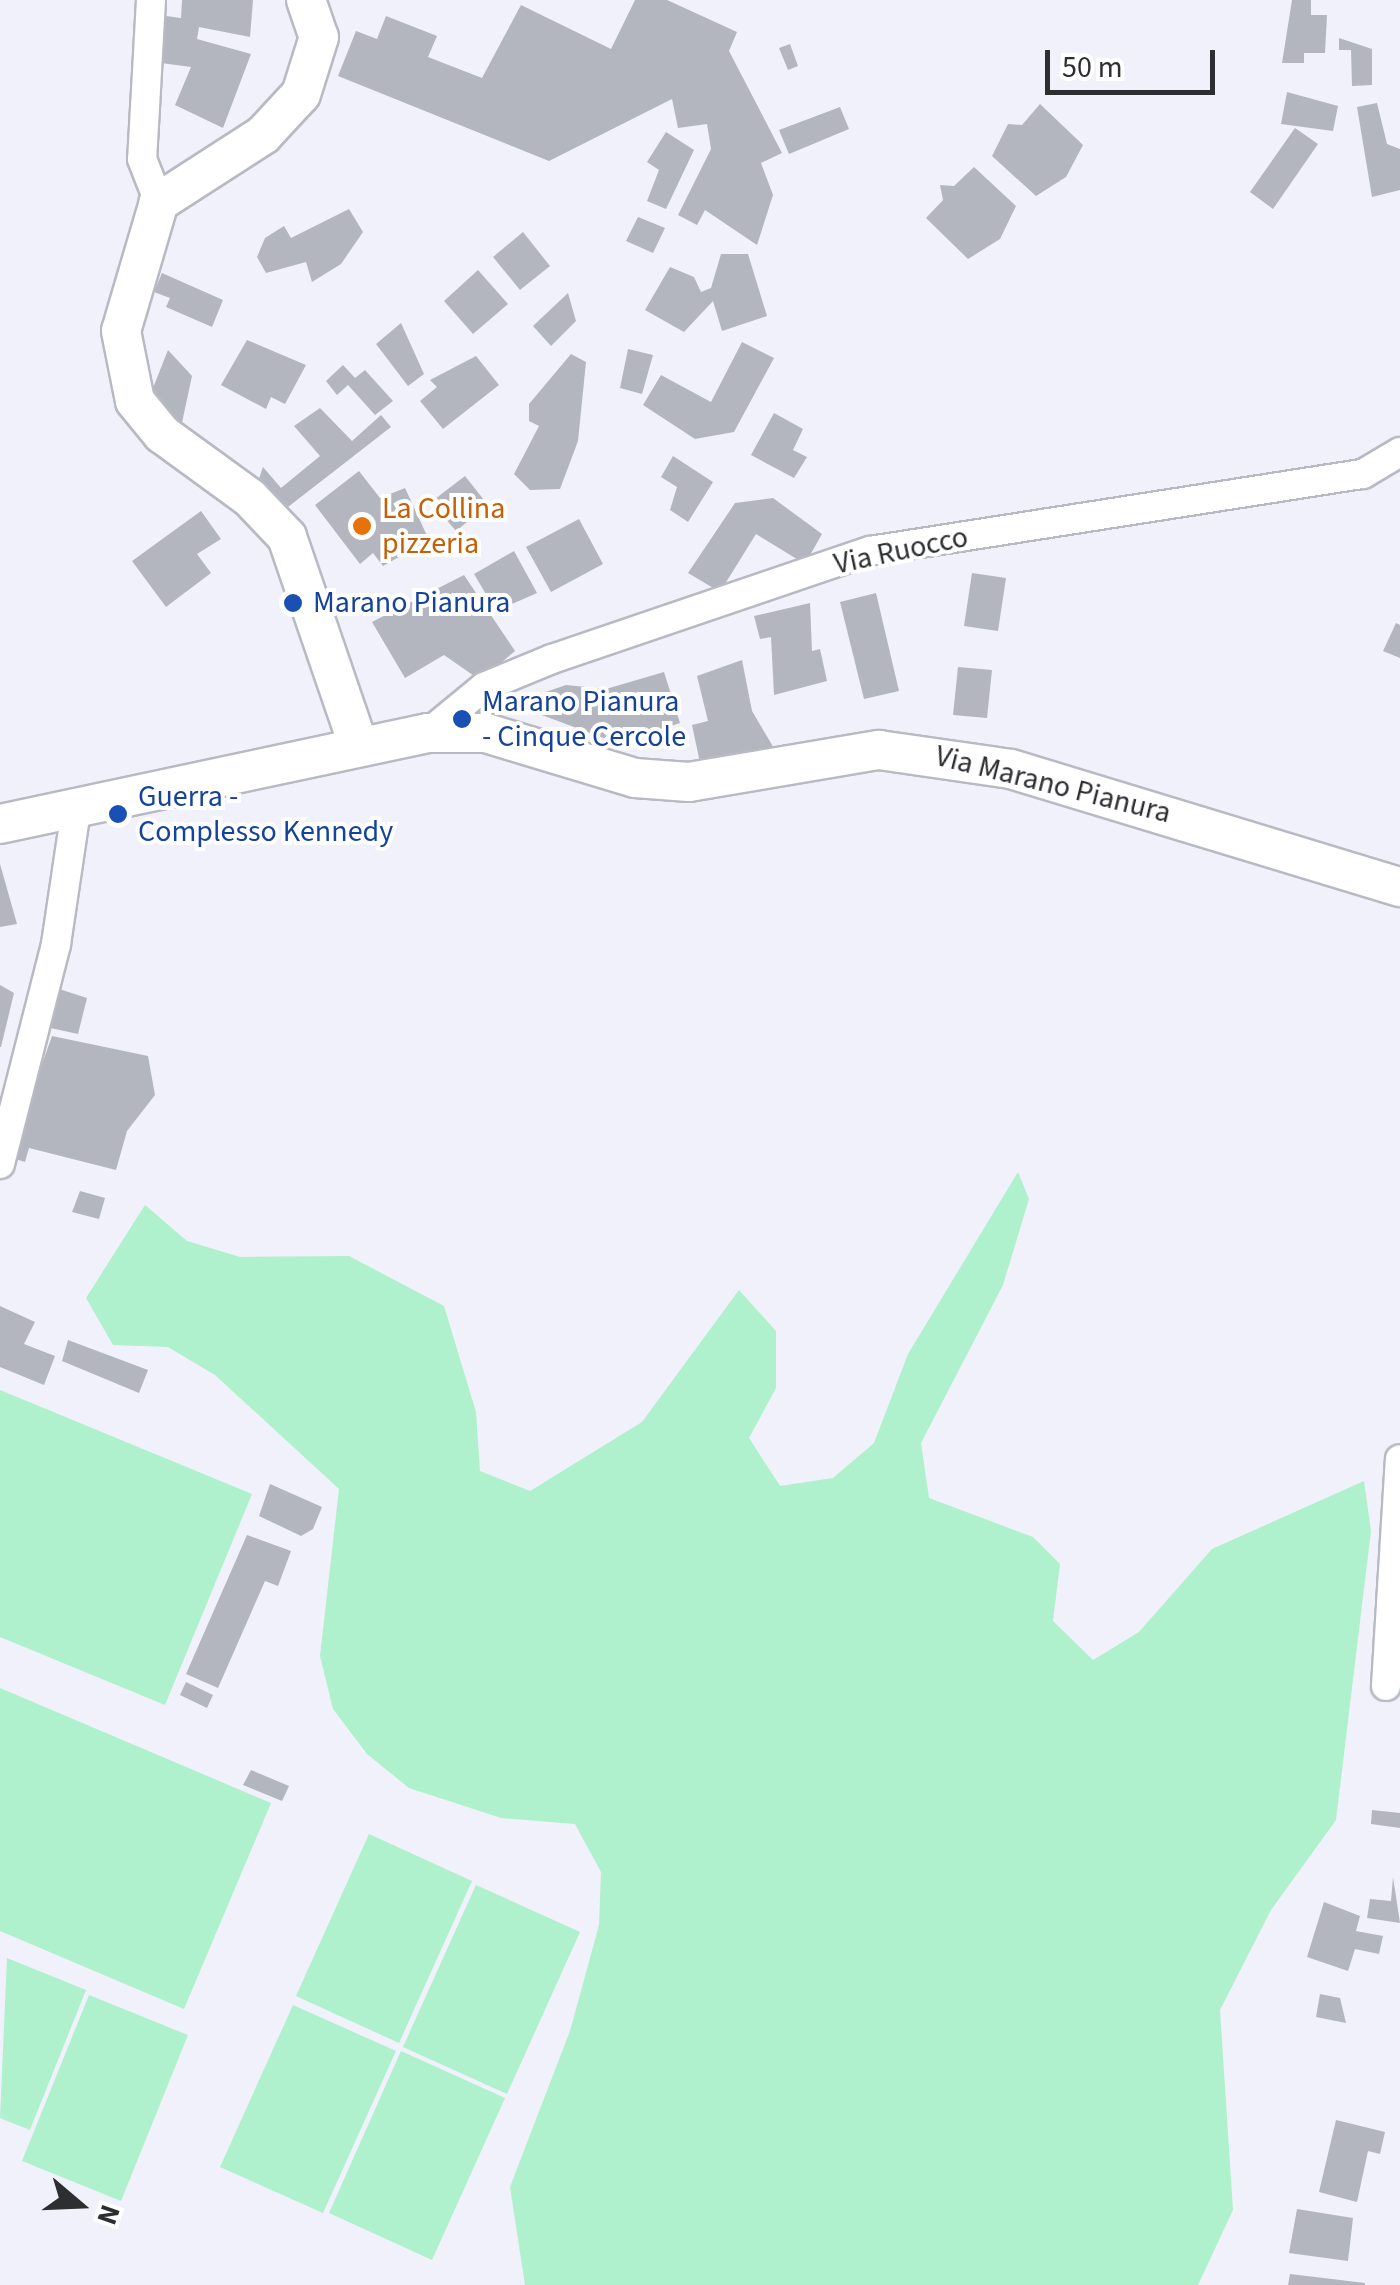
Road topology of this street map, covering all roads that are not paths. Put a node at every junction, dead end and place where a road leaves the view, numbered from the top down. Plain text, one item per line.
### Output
1 (152, 0) edge
2 (306, 0) edge
3 (159, 202) junction
4 (1400, 452) edge
5 (428, 733) junction
6 (358, 744) junction
7 (76, 810) junction
8 (0, 824) edge
9 (1400, 886) edge
10 (0, 1164) edge
11 (1400, 1458) edge
12 (1386, 1686) dead end

1 - 3 street
2 - 3 street
3 - 6 street
4 - 5 street, Via Ruocco
5 - 6 street, Via Marano Pianura
5 - 9 street, Via Marano Pianura
6 - 7 street, Via Marano Pianura
7 - 8 street, Via Marano Pianura
7 - 10 street
11 - 12 street

